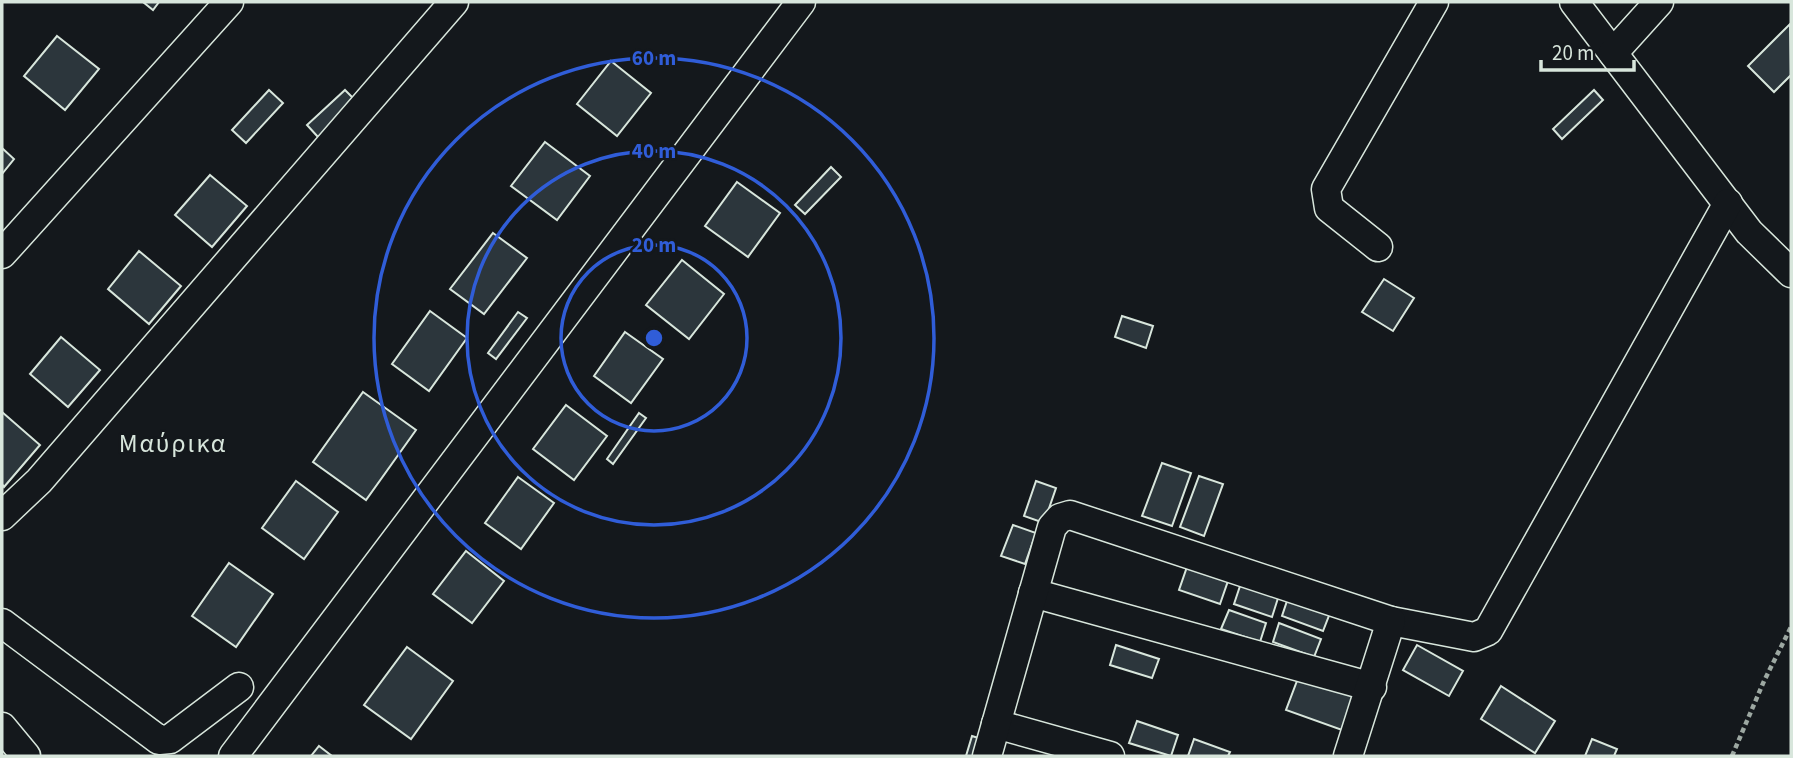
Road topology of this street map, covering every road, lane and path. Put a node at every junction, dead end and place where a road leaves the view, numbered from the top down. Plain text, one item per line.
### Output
1 (229, 2) edge
2 (454, 2) edge
3 (801, 2) edge
4 (1434, 2) edge
5 (1574, 2) edge
6 (1659, 2) edge
7 (1613, 53) junction
8 (1728, 203) junction
9 (1378, 247) dead end
10 (2, 254) edge
11 (1786, 257) edge
12 (2, 516) edge
13 (1033, 593) junction
14 (1391, 621) junction
15 (2, 623) edge
16 (1791, 627) edge
17 (239, 687) dead end
18 (1372, 687) junction
19 (996, 724) junction
20 (2, 727) edge
21 (26, 756) edge
22 (233, 756) edge
23 (987, 756) edge
24 (1110, 756) edge
25 (1348, 756) edge
26 (1732, 756) edge

1 - 10 street
2 - 12 street
3 - 22 street
4 - 9 street
5 - 7 street
6 - 7 street
7 - 8 street
8 - 11 street
8 - 14 street
13 - 14 street
13 - 18 street
13 - 19 street
14 - 18 street
15 - 17 street
16 - 26 path
18 - 25 street
19 - 23 street
19 - 24 street
20 - 21 street

